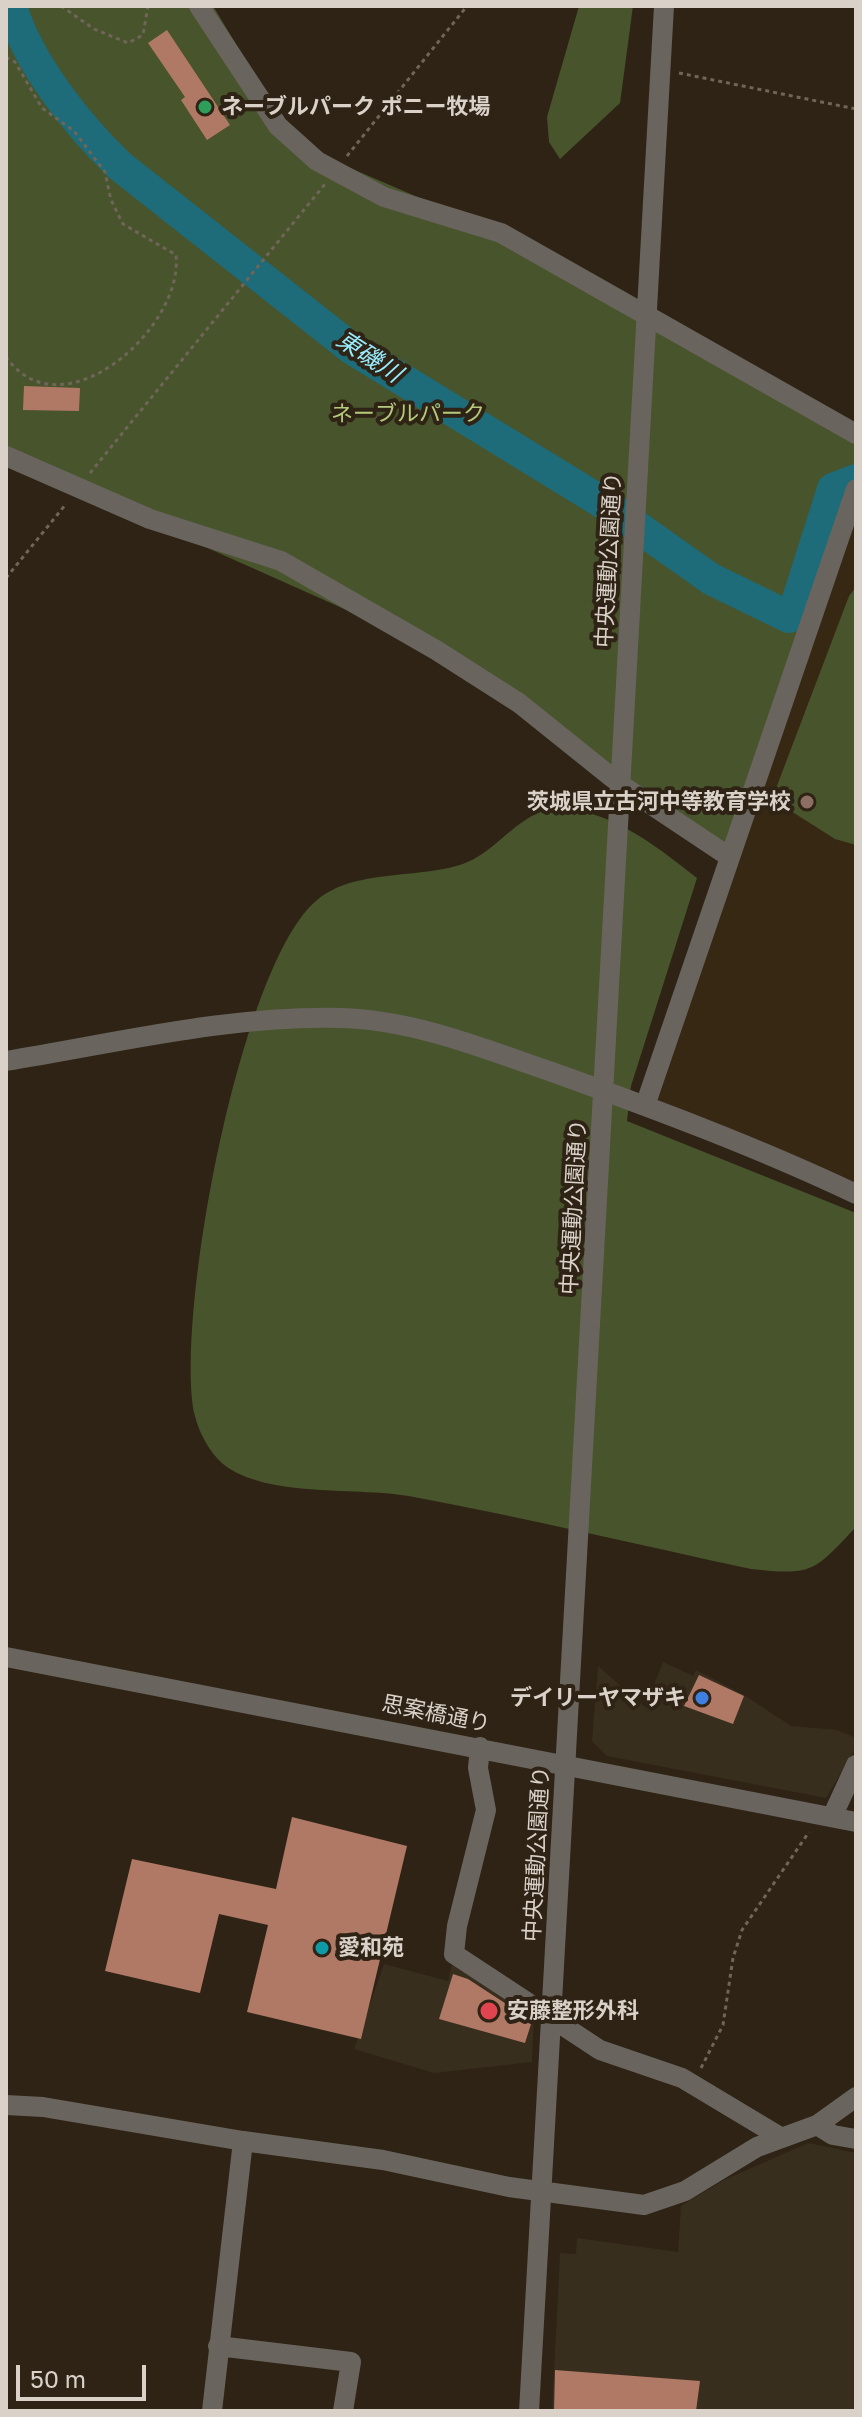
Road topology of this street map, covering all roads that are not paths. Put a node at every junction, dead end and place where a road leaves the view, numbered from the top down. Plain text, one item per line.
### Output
1 (199, 6) edge
2 (664, 6) edge
3 (648, 316) junction
4 (856, 434) edge
5 (6, 456) edge
6 (856, 489) edge
7 (620, 784) junction
8 (728, 856) junction
9 (6, 1061) edge
10 (604, 1091) junction
11 (646, 1103) junction
12 (856, 1194) edge
13 (6, 1657) edge
14 (480, 1747) junction
15 (566, 1764) junction
16 (856, 1765) edge
17 (826, 1816) junction
18 (856, 1822) edge
19 (551, 2016) junction
20 (856, 2097) edge
21 (6, 2105) edge
22 (817, 2125) junction
23 (782, 2138) junction
24 (856, 2139) edge
25 (243, 2141) junction
26 (541, 2192) junction
27 (218, 2346) junction
28 (212, 2411) edge
29 (343, 2411) edge
30 (529, 2411) edge

1 - 3 street
2 - 3 street, 中央運動公園通り
3 - 4 street
3 - 7 street, 中央運動公園通り
5 - 7 street
6 - 8 street
7 - 8 street
7 - 10 street, 中央運動公園通り
8 - 11 street
9 - 10 street
10 - 11 street
10 - 15 street, 中央運動公園通り
11 - 12 street
13 - 14 street, 思案橋通り
14 - 15 street, 思案橋通り
14 - 19 street
15 - 17 street, 思案橋通り
15 - 19 street, 中央運動公園通り
16 - 17 street
17 - 18 street, 思案橋通り
19 - 23 street
19 - 26 street, 中央運動公園通り
20 - 22 street
21 - 25 street
22 - 23 street
22 - 24 street
23 - 26 street
25 - 26 street
25 - 27 street
26 - 30 street, 中央運動公園通り
27 - 28 street
27 - 29 street

